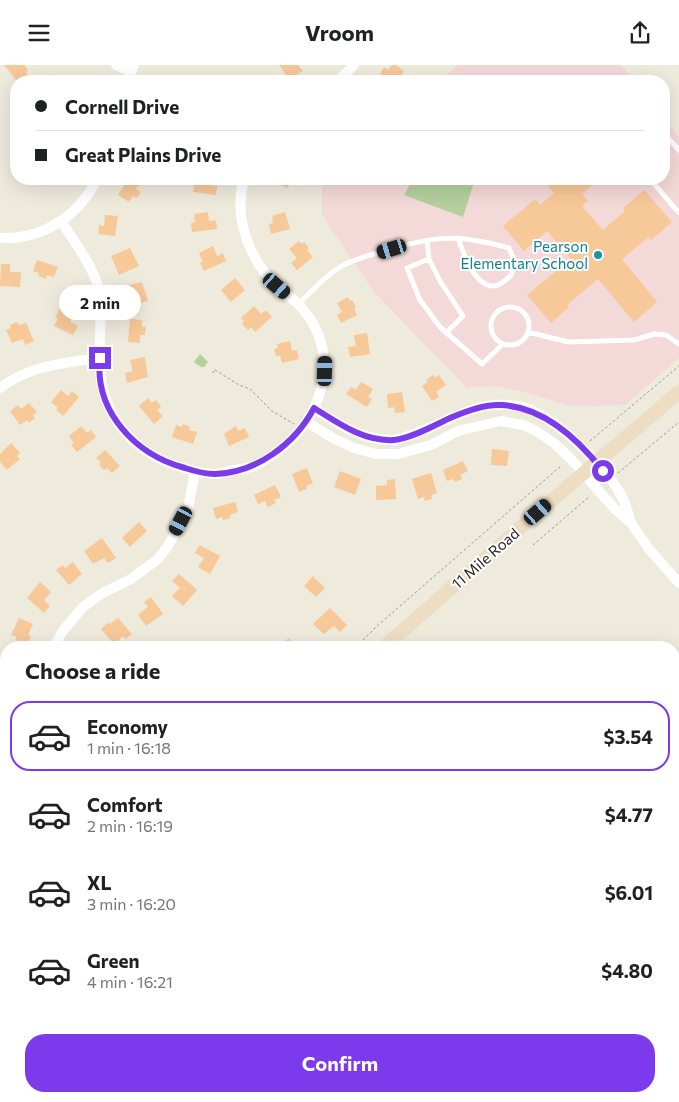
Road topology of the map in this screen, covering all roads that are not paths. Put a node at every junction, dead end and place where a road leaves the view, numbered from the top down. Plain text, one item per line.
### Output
1 (116, 65) edge
2 (354, 65) edge
3 (133, 68) edge
4 (344, 75) edge
5 (670, 140) edge
6 (679, 150) edge
7 (93, 185) edge
8 (243, 185) edge
9 (655, 185) edge
10 (679, 213) edge
11 (62, 221) junction
12 (458, 237) junction
13 (0, 238) edge
14 (427, 240) junction
15 (429, 259) junction
16 (298, 304) junction
17 (528, 331) junction
18 (446, 333) junction
19 (502, 344) junction
20 (679, 344) edge
21 (100, 358) junction
22 (0, 388) edge
23 (679, 393) edge
24 (314, 408) junction
25 (452, 417) junction
26 (548, 419) junction
27 (304, 426) junction
28 (458, 431) junction
29 (538, 431) junction
30 (359, 435) junction
31 (395, 440) junction
32 (354, 447) junction
33 (398, 454) junction
34 (596, 463) junction
35 (195, 471) junction
36 (583, 473) junction
37 (631, 523) junction
38 (679, 583) edge
39 (57, 641) edge
40 (391, 641) edge

1 - 3 street
2 - 4 street
5 - 6 lane
7 - 11 street
8 - 16 street
9 - 10 lane
11 - 13 street
11 - 21 street
12 - 12 lane
12 - 14 lane
14 - 15 lane
14 - 16 lane
15 - 18 lane
15 - 18 lane
16 - 24 street
17 - 19 lane
17 - 19 lane
17 - 20 lane
18 - 19 lane
21 - 22 street
21 - 35 street
23 - 34 street, 11 Mile Road
24 - 27 street
24 - 30 street
25 - 26 street
25 - 28 street
25 - 31 street
26 - 29 street
26 - 34 street
27 - 32 street
27 - 35 street
28 - 29 street
28 - 33 street
29 - 36 street
30 - 31 street
30 - 32 street
31 - 33 street
32 - 33 street
34 - 36 street, 11 Mile Road
34 - 37 street
35 - 39 street
36 - 37 street
36 - 40 street, 11 Mile Road
37 - 38 street

